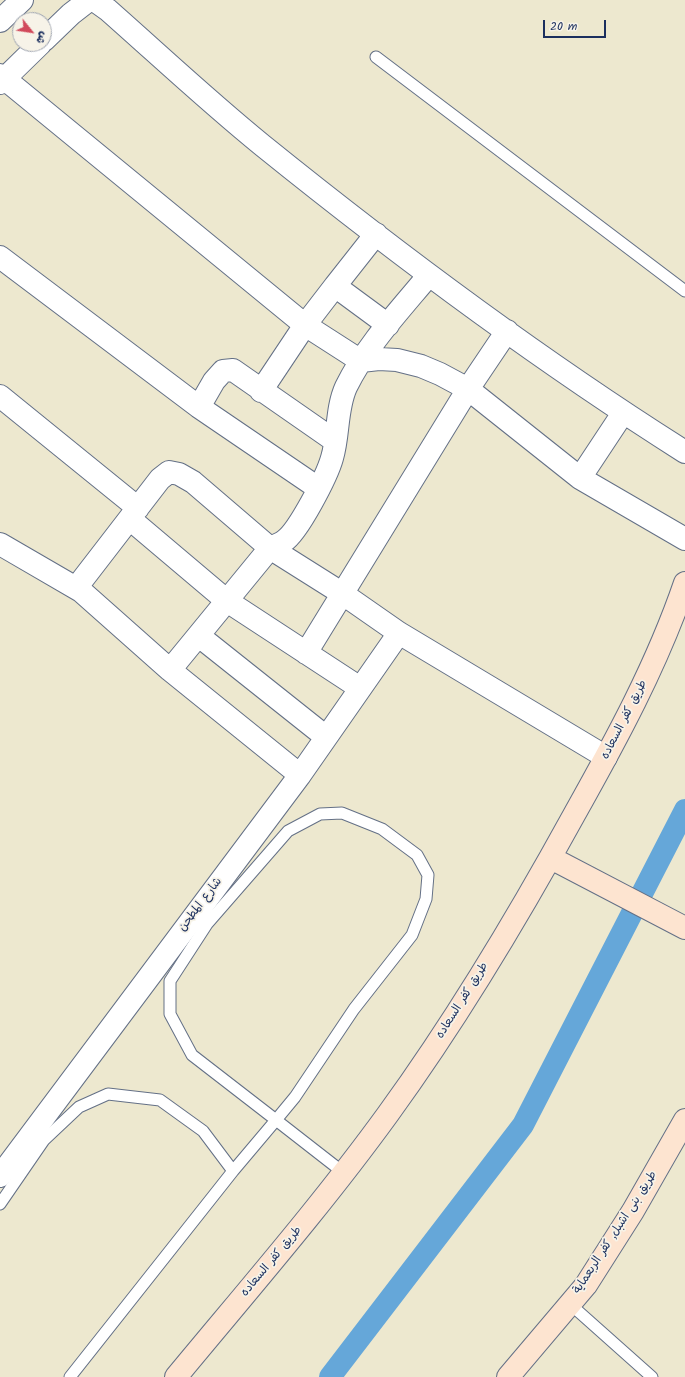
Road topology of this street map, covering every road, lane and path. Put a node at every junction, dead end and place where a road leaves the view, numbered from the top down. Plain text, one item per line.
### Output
1 (22, 0) edge
2 (89, 0) edge
3 (94, 0) edge
4 (0, 21) edge
5 (52, 32) edge
6 (31, 52) edge
7 (376, 57) dead end
8 (2, 79) edge
9 (376, 234) junction
10 (0, 257) edge
11 (429, 275) junction
12 (335, 286) junction
13 (685, 291) edge
14 (305, 325) junction
15 (388, 325) junction
16 (508, 331) junction
17 (361, 361) junction
18 (468, 389) junction
19 (262, 391) junction
20 (0, 396) edge
21 (199, 408) junction
22 (623, 413) junction
23 (335, 441) junction
24 (685, 452) edge
25 (580, 478) junction
26 (318, 488) junction
27 (134, 513) junction
28 (685, 539) edge
29 (0, 544) edge
30 (270, 548) junction
31 (685, 584) edge
32 (76, 588) junction
33 (343, 594) junction
34 (227, 601) junction
35 (399, 633) junction
36 (199, 636) junction
37 (306, 653) junction
38 (170, 670) junction
39 (360, 688) junction
40 (326, 737) junction
41 (606, 757) junction
42 (300, 775) junction
43 (551, 858) junction
44 (685, 928) edge
45 (276, 1120) junction
46 (685, 1120) edge
47 (233, 1171) junction
48 (344, 1173) junction
49 (0, 1176) edge
50 (0, 1204) edge
51 (570, 1304) junction
52 (70, 1377) edge
53 (176, 1377) edge
54 (508, 1377) edge
55 (652, 1377) edge

1 - 4 street
2 - 5 street
3 - 9 street
6 - 8 street
7 - 13 lane
8 - 14 street
9 - 11 street
9 - 12 street
10 - 21 street
11 - 15 street
11 - 16 street
12 - 14 street
12 - 15 street
14 - 17 street
14 - 19 street
15 - 17 street
16 - 18 street
16 - 22 street
17 - 18 street
17 - 23 street
18 - 25 street
18 - 33 street
19 - 21 street
19 - 23 street
20 - 27 street
21 - 26 street
22 - 24 street
22 - 25 street
23 - 26 street
25 - 28 street
26 - 30 street
27 - 30 street
27 - 32 street
27 - 34 street
29 - 32 street
30 - 33 street
30 - 34 street
31 - 41 street, طريق كفر السعاده
32 - 38 street
33 - 35 street
33 - 37 street
34 - 36 street
34 - 37 street
35 - 39 street, شارع المطحن
35 - 41 street
36 - 38 street
36 - 40 street
37 - 39 street
38 - 42 street
39 - 40 street, شارع المطحن
40 - 42 street, شارع المطحن
41 - 43 street, طريق كفر السعاده
42 - 49 street, شارع المطحن
43 - 44 street
43 - 48 street, طريق كفر السعاده
45 - 45 lane
45 - 47 lane
45 - 48 lane
46 - 51 street, طريق بنى اشبل, كفر الربعماية
47 - 50 lane
47 - 52 lane
48 - 53 street, طريق كفر السعاده
51 - 54 street, طريق بنى اشبل, كفر الربعماية
51 - 55 lane

